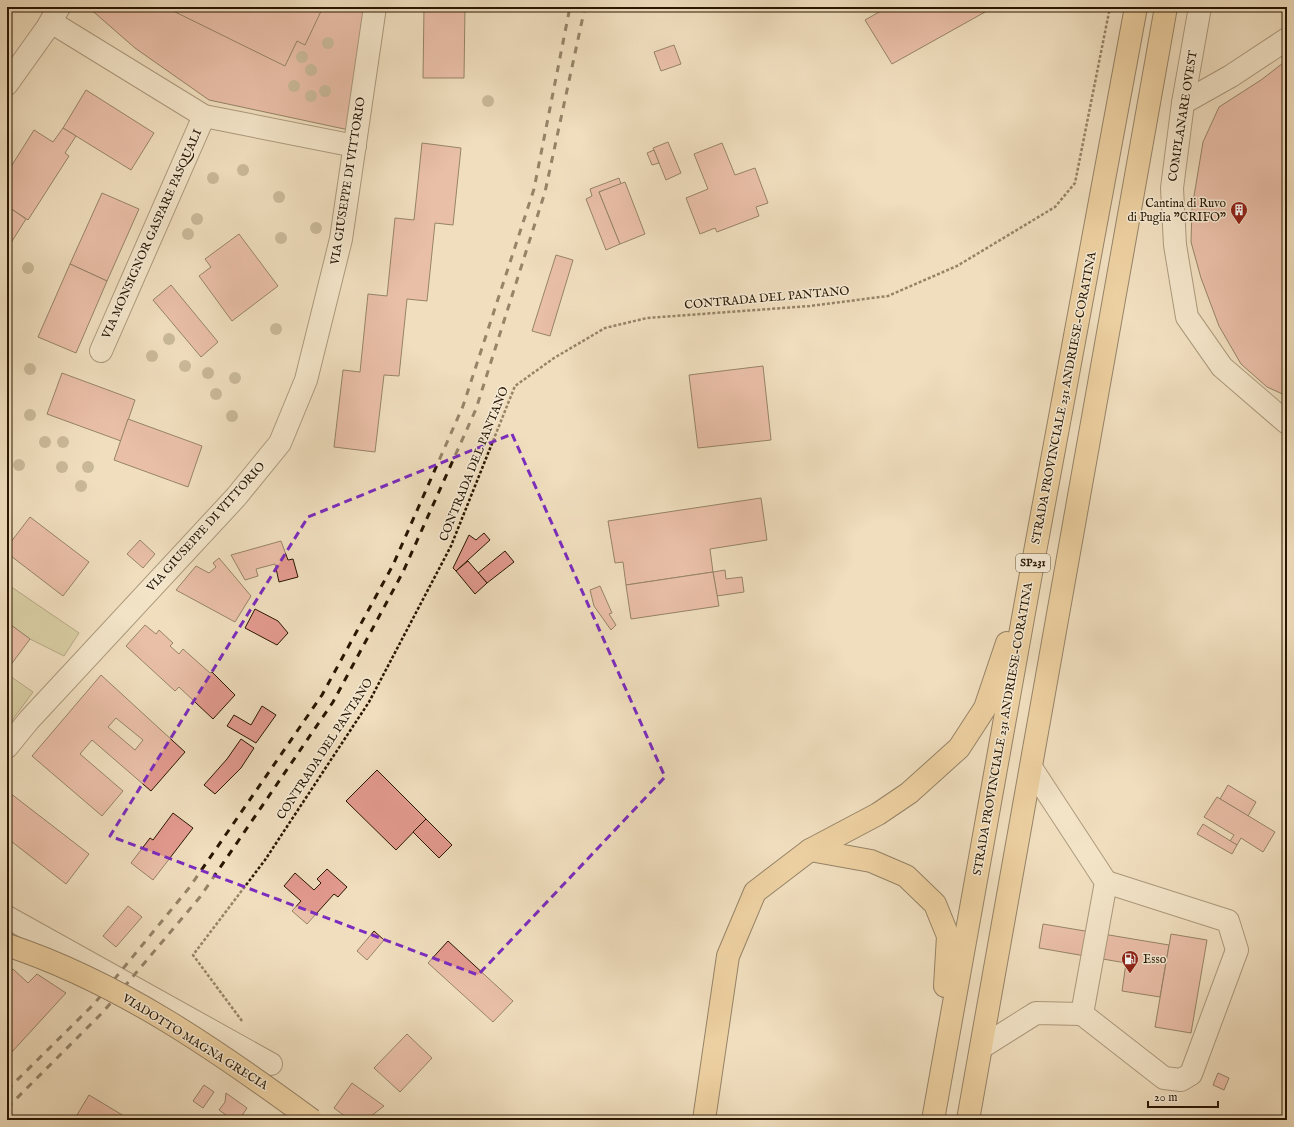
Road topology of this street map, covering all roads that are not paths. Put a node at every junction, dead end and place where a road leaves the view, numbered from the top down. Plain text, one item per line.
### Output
1 (375, 7) edge
2 (1136, 7) edge
3 (1166, 7) edge
4 (1200, 7) edge
5 (55, 14) edge
6 (1287, 39) edge
7 (7, 84) edge
8 (1182, 103) junction
9 (204, 116) junction
10 (355, 146) junction
11 (101, 351) dead end
12 (1287, 423) edge
13 (1032, 568) junction
14 (7, 747) edge
15 (1032, 769) junction
16 (810, 850) junction
17 (1106, 882) junction
18 (7, 917) edge
19 (7, 944) edge
20 (1082, 1014) junction
21 (982, 1047) junction
22 (271, 1064) dead end
23 (939, 1085) junction
24 (312, 1120) edge
25 (704, 1120) edge
26 (933, 1120) edge
27 (968, 1120) edge

1 - 10 street, VIA GIUSEPPE DI VITTORIO
2 - 13 main road, STRADA PROVINCIALE 231 ANDRIESE-CORATINA / SP231
3 - 15 main road, SP231
4 - 8 street, COMPLANARE OVEST
5 - 7 street
5 - 9 street
6 - 8 street
8 - 12 street, COMPLANARE OVEST
9 - 10 street
9 - 11 street, VIA MONSIGNOR GASPARE PASQUALI
10 - 14 street, VIA GIUSEPPE DI VITTORIO
13 - 16 main road
13 - 23 main road, STRADA PROVINCIALE 231 ANDRIESE-CORATINA / SP231
15 - 17 street
15 - 21 main road, SP231
16 - 23 main road
16 - 25 main road
17 - 20 street
17 - 20 street
18 - 22 street
19 - 24 main road, VIADOTTO MAGNA GRECIA, bridge
20 - 21 street
21 - 27 main road, SP231
23 - 26 main road, STRADA PROVINCIALE 231 ANDRIESE-CORATINA / SP231

